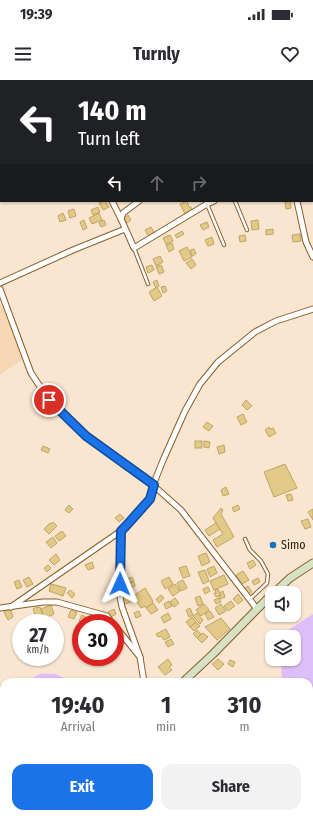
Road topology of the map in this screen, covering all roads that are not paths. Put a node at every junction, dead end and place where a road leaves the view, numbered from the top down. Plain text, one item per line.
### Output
1 (77, 80) edge
2 (86, 80) edge
3 (112, 202) edge
4 (137, 202) edge
5 (206, 202) edge
6 (235, 202) edge
7 (297, 202) edge
8 (120, 219) junction
9 (125, 229) junction
10 (247, 230) dead end
11 (224, 245) dead end
12 (134, 248) junction
13 (313, 257) edge
14 (0, 283) edge
15 (148, 284) dead end
16 (0, 289) edge
17 (2, 302) edge
18 (313, 309) edge
19 (154, 485) junction
20 (121, 531) junction
21 (245, 538) dead end
22 (313, 563) edge
23 (282, 586) edge
24 (250, 600) junction
25 (265, 602) edge
26 (11, 607) junction
27 (0, 608) edge
28 (257, 609) junction
29 (100, 614) edge
30 (124, 637) edge
31 (140, 657) junction
32 (143, 678) edge
33 (187, 678) edge

1 - 2 street
3 - 8 street
4 - 8 street
5 - 11 lane
5 - 12 street
6 - 10 lane
7 - 13 street
8 - 9 street
9 - 12 street
9 - 14 street
12 - 15 lane
16 - 17 street
17 - 19 street
18 - 19 street
19 - 20 street
19 - 24 street
20 - 26 street
20 - 31 street
21 - 24 lane
22 - 23 main road
24 - 28 street
25 - 28 main road
26 - 27 street
26 - 29 street
28 - 33 main road
30 - 31 street
31 - 32 street

